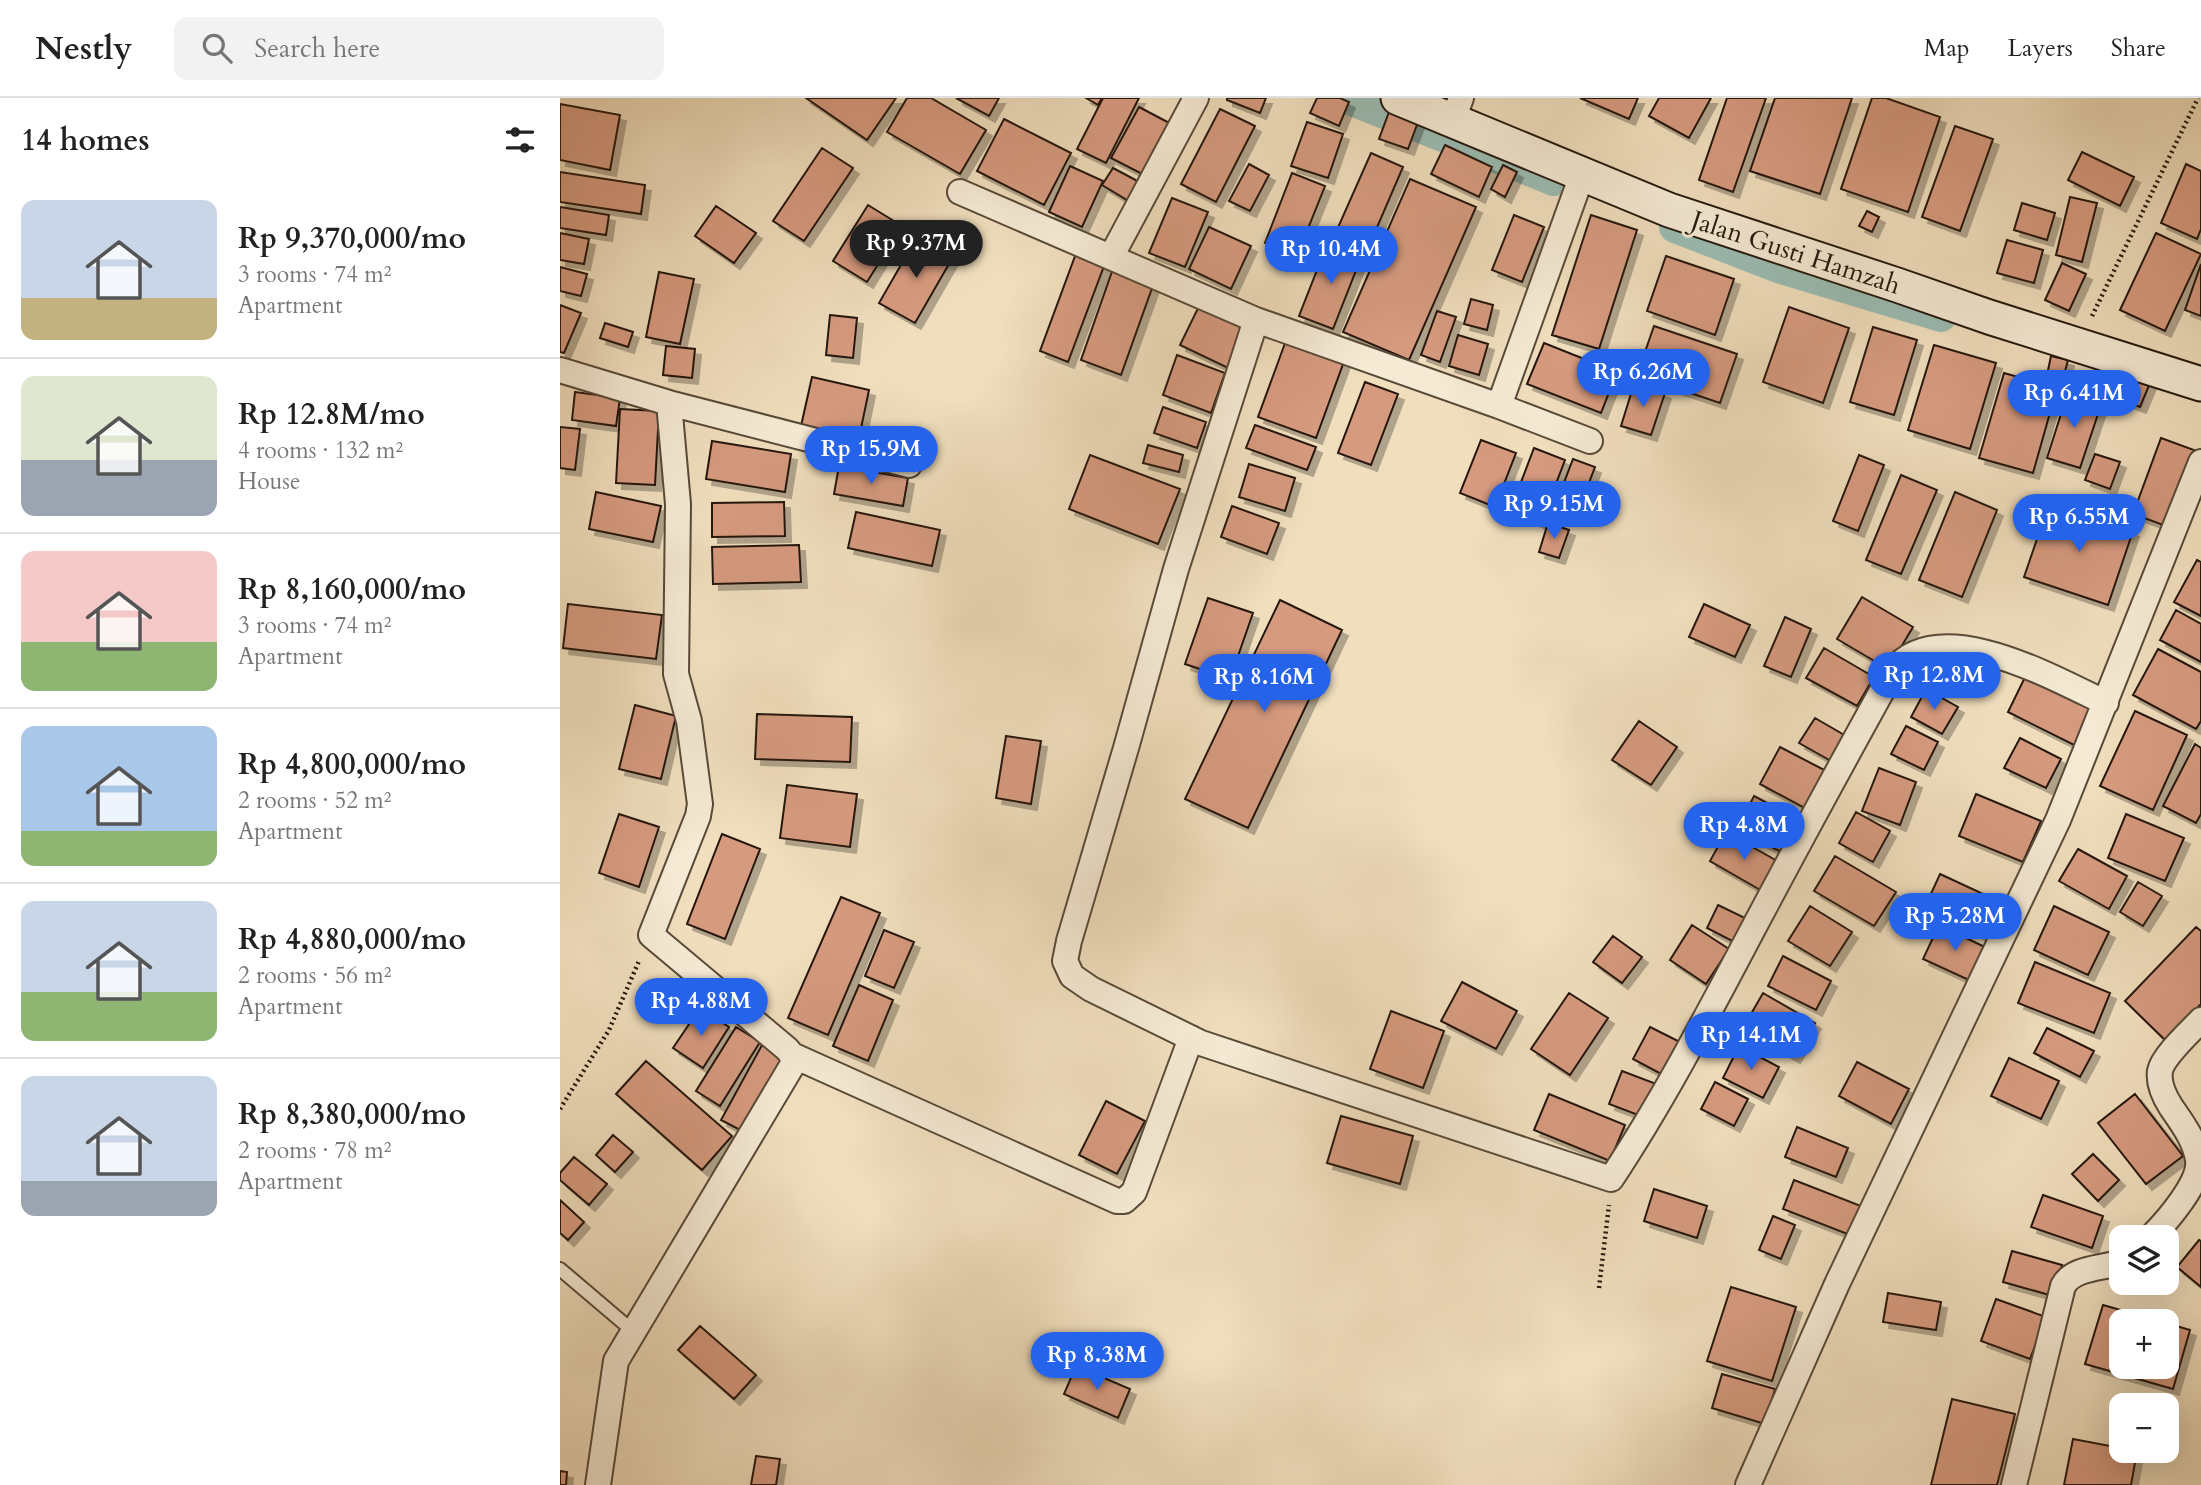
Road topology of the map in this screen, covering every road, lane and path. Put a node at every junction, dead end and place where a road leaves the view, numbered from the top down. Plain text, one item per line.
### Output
1 (1196, 98) edge
2 (1398, 98) edge
3 (2198, 98) edge
4 (1457, 109) edge
5 (1583, 175) junction
6 (960, 192) dead end
7 (1111, 257) junction
8 (1256, 320) junction
9 (2078, 345) junction
10 (560, 370) edge
11 (2201, 384) edge
12 (669, 403) junction
13 (1499, 407) junction
14 (1590, 441) dead end
15 (2201, 462) edge
16 (909, 465) dead end
17 (2106, 703) junction
18 (651, 934) junction
19 (2201, 1020) edge
20 (1191, 1038) junction
21 (792, 1055) junction
22 (560, 1109) edge
23 (1611, 1179) junction
24 (2160, 1225) edge
25 (2109, 1267) edge
26 (560, 1269) edge
27 (1599, 1288) dead end
28 (634, 1332) junction
29 (598, 1485) edge
30 (1748, 1485) edge
31 (2014, 1485) edge

1 - 7 street
2 - 4 street, Jalan Gusti Hamzah
3 - 9 path
4 - 5 street, Jalan Gusti Hamzah
5 - 9 street, Jalan Gusti Hamzah
5 - 13 street
6 - 7 street
7 - 8 street
8 - 13 street
8 - 20 street
9 - 11 street, Jalan Gusti Hamzah
10 - 12 street
12 - 16 street
12 - 18 street
13 - 14 street
15 - 17 street
17 - 23 street
17 - 30 street
18 - 21 street
18 - 22 path
19 - 24 street
20 - 21 street
20 - 23 street
21 - 28 street
23 - 27 path
25 - 31 street
26 - 28 lane
28 - 29 street

